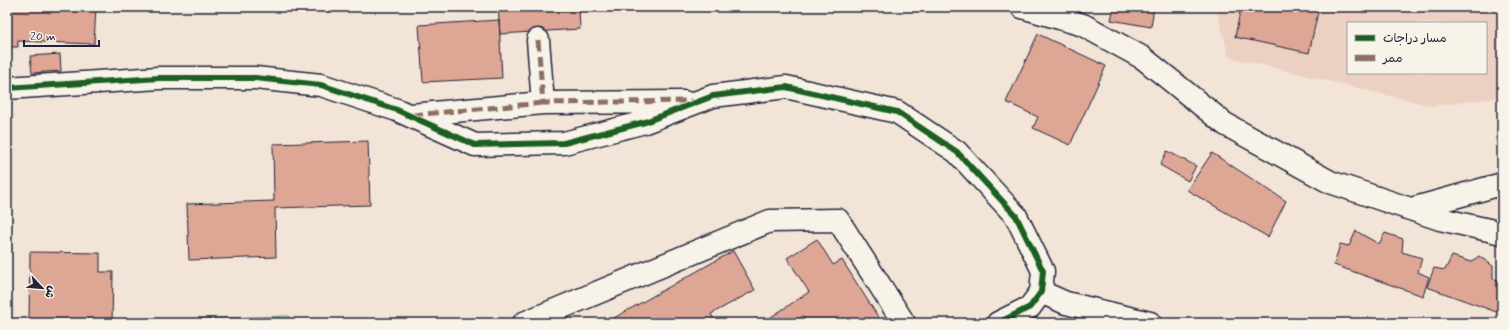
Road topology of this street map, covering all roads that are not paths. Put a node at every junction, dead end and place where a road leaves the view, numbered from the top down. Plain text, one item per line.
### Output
1 (1022, 7) edge
2 (538, 40) dead end
3 (7, 88) edge
4 (699, 101) junction
5 (543, 103) junction
6 (410, 115) junction
7 (1502, 184) edge
8 (1411, 209) junction
9 (1502, 233) edge
10 (1041, 292) junction
11 (524, 323) edge
12 (904, 323) edge
13 (998, 323) edge
14 (1150, 323) edge

1 - 8 street
2 - 5 street
3 - 6 street
4 - 5 street
4 - 6 street
4 - 10 street
5 - 6 street
7 - 8 street
8 - 9 street
10 - 13 street
10 - 14 street
11 - 12 street

